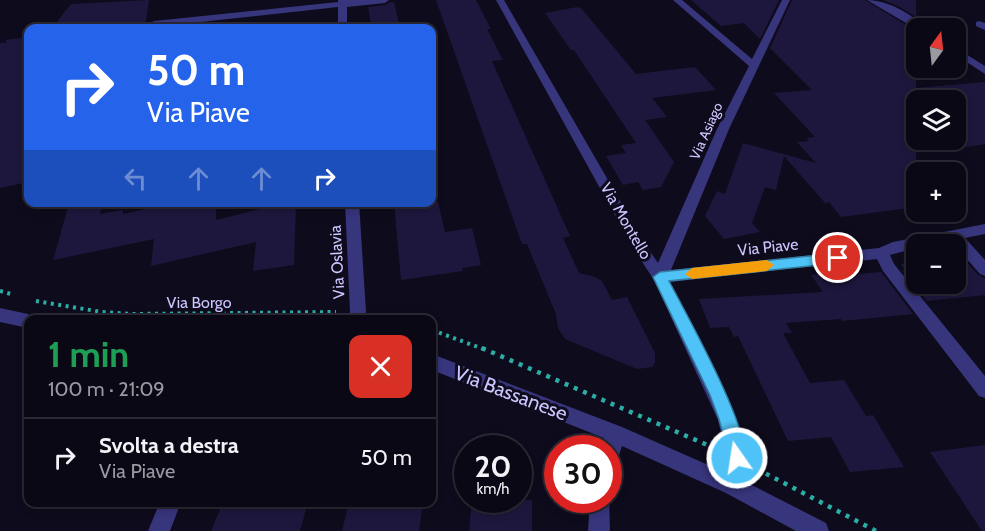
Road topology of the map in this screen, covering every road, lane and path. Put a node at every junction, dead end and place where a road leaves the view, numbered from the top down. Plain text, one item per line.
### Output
1 (385, 0) edge
2 (500, 0) edge
3 (677, 0) edge
4 (786, 0) edge
5 (871, 0) edge
6 (342, 2) edge
7 (906, 18) edge
8 (154, 24) dead end
9 (343, 24) edge
10 (966, 58) edge
11 (754, 65) junction
12 (985, 71) edge
13 (352, 207) edge
14 (985, 229) edge
15 (959, 234) edge
16 (906, 244) edge
17 (966, 249) edge
18 (882, 253) junction
19 (985, 270) edge
20 (660, 277) junction
21 (0, 291) edge
22 (20, 297) dead end
23 (30, 300) dead end
24 (0, 315) edge
25 (245, 315) edge
26 (356, 315) edge
27 (24, 320) edge
28 (436, 364) edge
29 (985, 390) edge
30 (615, 433) joint
31 (733, 486) junction
32 (169, 507) edge
33 (600, 513) edge
34 (159, 531) edge
35 (599, 531) edge
36 (818, 531) edge

1 - 6 street
2 - 20 street, Via Montello
3 - 11 street
4 - 11 street, Via Asiago
5 - 7 street
6 - 8 street
6 - 9 street
10 - 12 street
11 - 20 street, Via Asiago
13 - 26 street, Via Oslavia
14 - 15 street, Via Piave
16 - 18 street, Via Piave
17 - 19 street
18 - 20 street, Via Piave
18 - 29 street
20 - 31 street, Via Montello
21 - 22 path
23 - 25 path, Via Borgo
24 - 27 street
28 - 30 street, Via Bassanese
30 - 31 street, Via Bassanese
31 - 36 street, Via Bassanese
32 - 34 street
33 - 35 street

